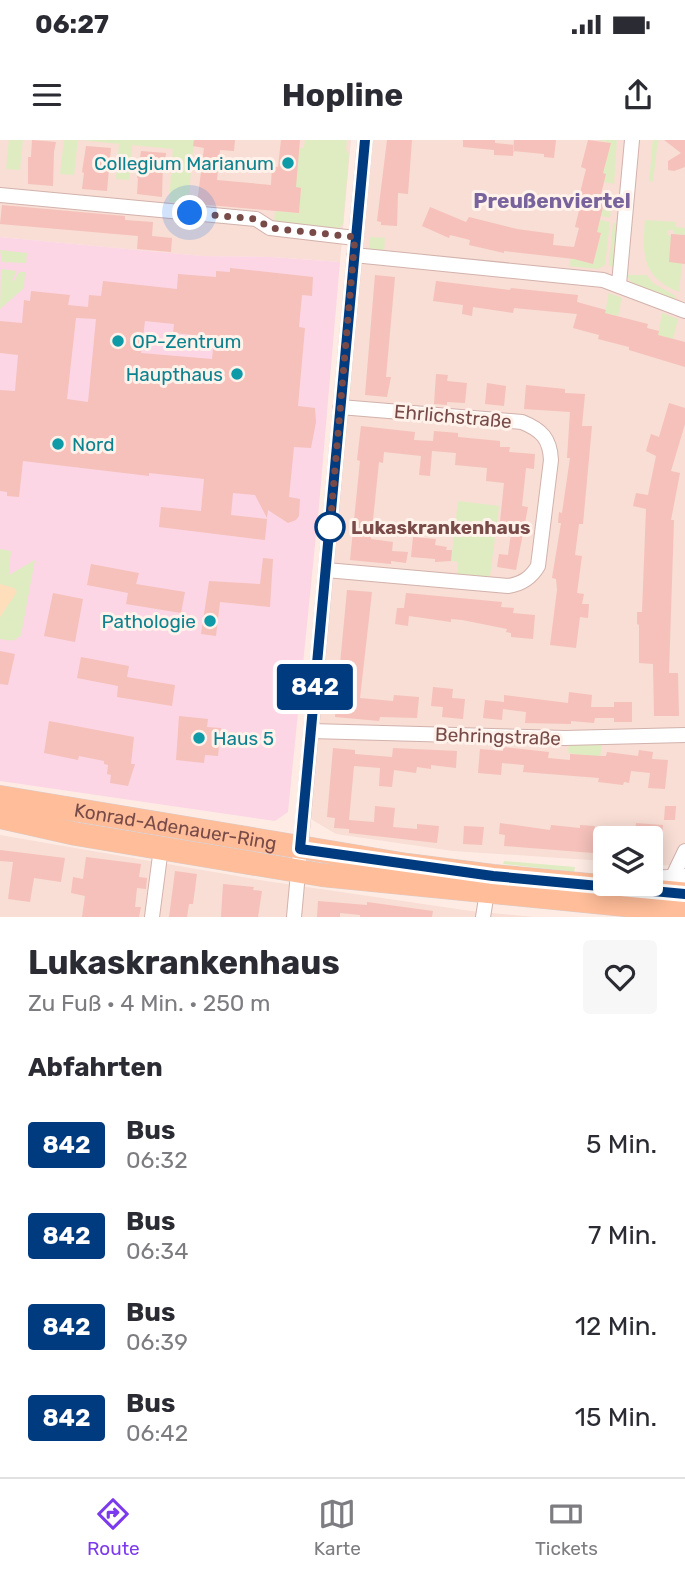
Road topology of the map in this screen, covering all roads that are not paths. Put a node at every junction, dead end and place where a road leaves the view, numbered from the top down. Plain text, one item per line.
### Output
1 (365, 140) edge
2 (632, 140) edge
3 (0, 195) edge
4 (355, 237) junction
5 (354, 256) junction
6 (619, 284) junction
7 (685, 311) edge
8 (340, 407) junction
9 (326, 570) junction
10 (311, 730) junction
11 (685, 735) edge
12 (0, 797) edge
13 (0, 817) edge
14 (162, 848) junction
15 (685, 851) edge
16 (299, 860) junction
17 (663, 880) edge
18 (681, 882) edge
19 (663, 883) edge
20 (593, 885) edge
21 (487, 892) junction
22 (685, 911) edge
23 (650, 912) edge
24 (152, 917) edge
25 (294, 917) edge
26 (483, 917) edge

1 - 4 street
2 - 6 street
3 - 4 street
4 - 5 street
5 - 6 street
5 - 8 street
6 - 7 street
8 - 9 street
8 - 9 street, Ehrlichstraße
9 - 10 street
10 - 11 street, Behringstraße
10 - 16 street
12 - 16 main road, Konrad-Adenauer-Ring
13 - 14 main road, Konrad-Adenauer-Ring
14 - 16 main road, Konrad-Adenauer-Ring
14 - 24 street
15 - 18 street
16 - 20 main road, Konrad-Adenauer-Ring
16 - 21 main road, Konrad-Adenauer-Ring
16 - 25 street
17 - 18 street
18 - 19 main road, Konrad-Adenauer-Ring
21 - 23 main road, Konrad-Adenauer-Ring
21 - 26 street
22 - 23 main road, Konrad-Adenauer-Ring

